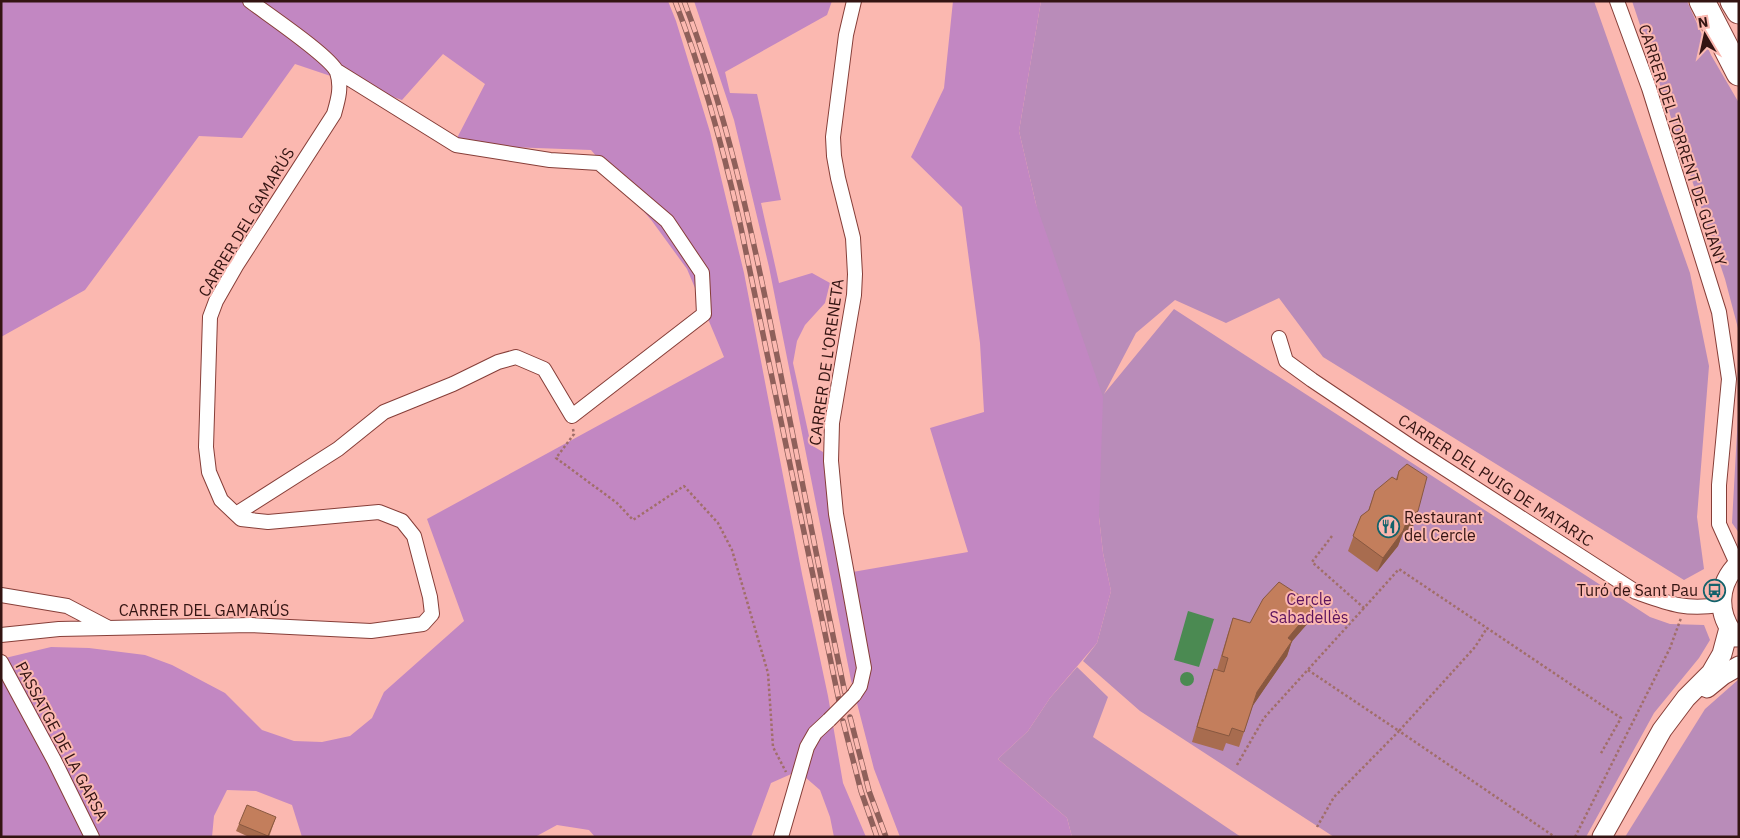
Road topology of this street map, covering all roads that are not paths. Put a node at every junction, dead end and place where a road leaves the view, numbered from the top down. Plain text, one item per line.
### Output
1 (250, 1) edge
2 (854, 1) edge
3 (1618, 1) edge
4 (1702, 1) edge
5 (1734, 1) edge
6 (1739, 11) edge
7 (337, 71) junction
8 (1739, 74) edge
9 (1279, 338) dead end
10 (236, 514) junction
11 (1738, 563) edge
12 (1, 595) edge
13 (1720, 605) junction
14 (108, 628) junction
15 (1734, 634) edge
16 (1, 635) edge
17 (1, 662) edge
18 (1731, 663) edge
19 (92, 837) edge
20 (781, 837) edge
21 (1602, 837) edge
22 (1611, 837) edge

1 - 7 street
2 - 20 street, CARRER DE L'ORENETA, bridge
3 - 11 street, CARRER DEL TORRENT DE GUIANY
4 - 8 highway
5 - 6 highway
7 - 10 street, CARRER DEL GAMARÚS
7 - 10 street
9 - 13 street, CARRER DEL PUIG DE MATARIC
10 - 14 street, CARRER DEL GAMARÚS
11 - 13 street
12 - 14 street
13 - 15 street
14 - 16 street, CARRER DEL GAMARÚS
15 - 18 street
17 - 19 street, PASSATGE DE LA GARSA
18 - 21 street
18 - 22 street

